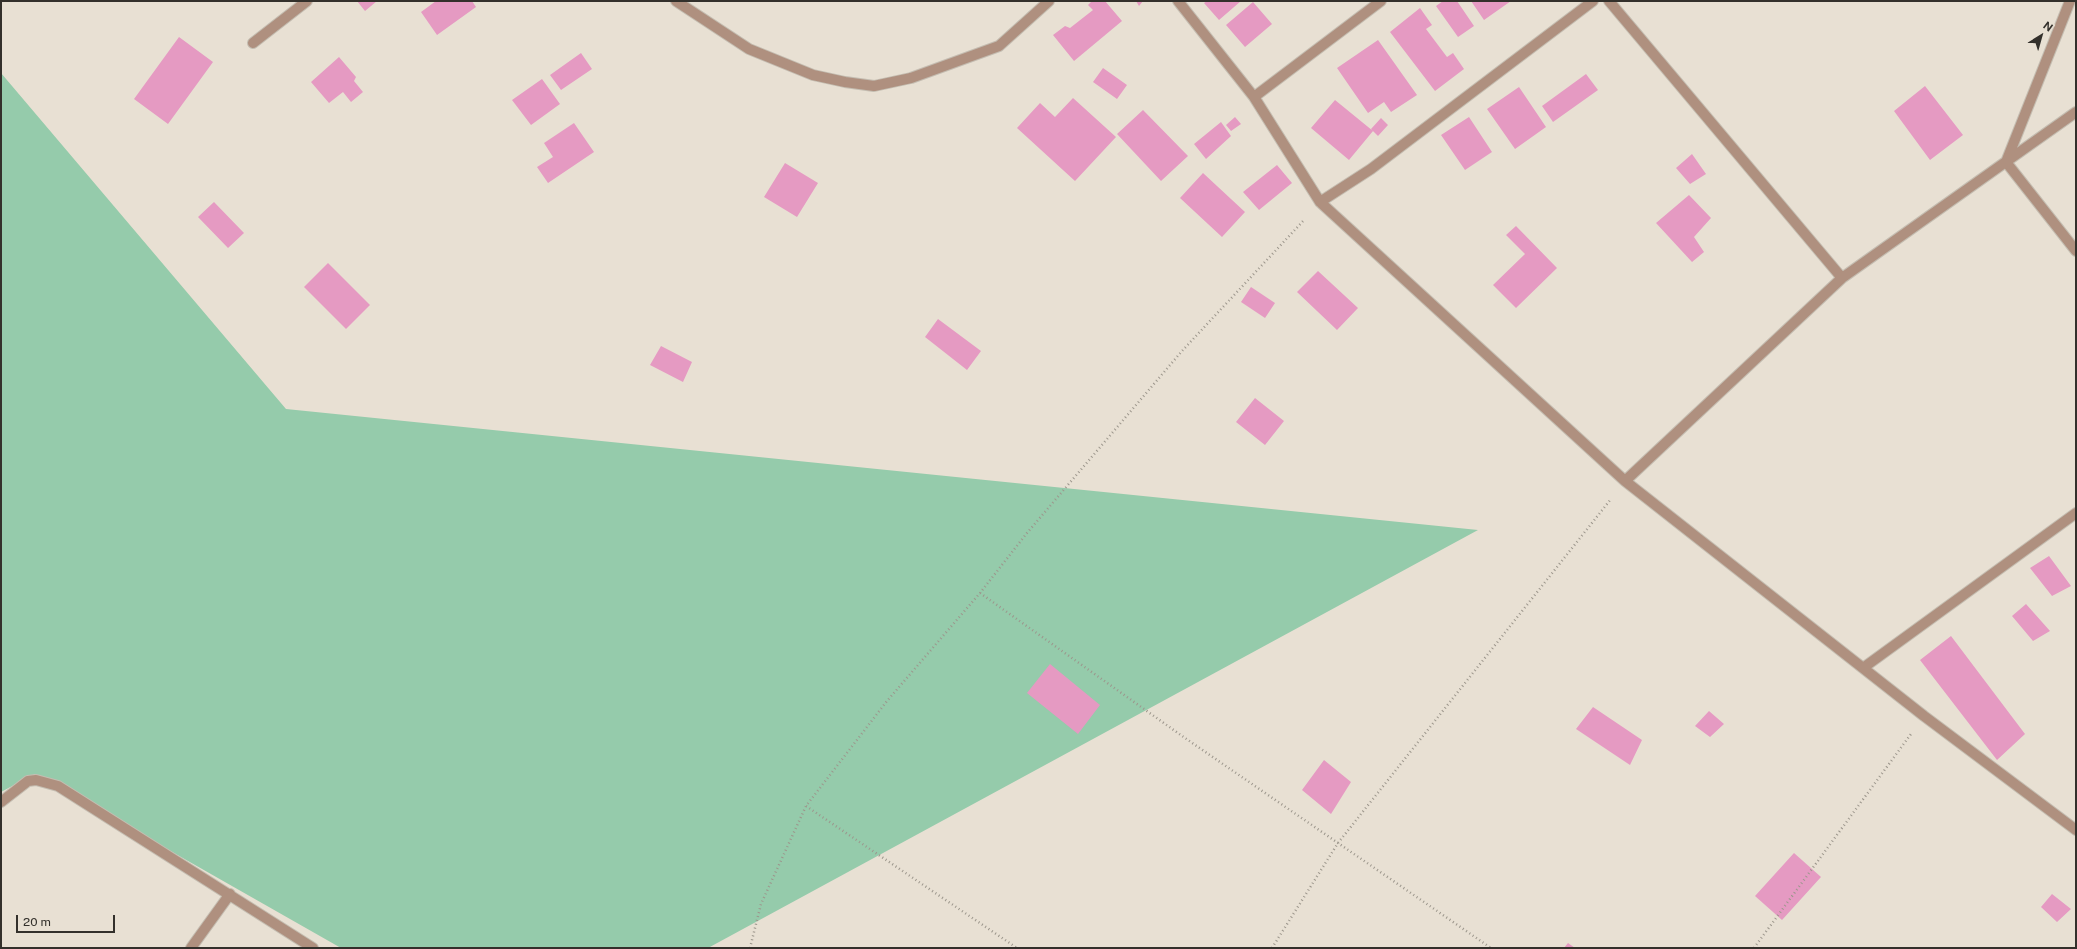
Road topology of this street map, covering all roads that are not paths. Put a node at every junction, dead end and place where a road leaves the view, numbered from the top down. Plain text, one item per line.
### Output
1 (307, 1) edge
2 (676, 1) edge
3 (1049, 1) edge
4 (1178, 1) edge
5 (1381, 1) edge
6 (1593, 1) edge
7 (1609, 1) edge
8 (2070, 1) edge
9 (253, 43) dead end
10 (1254, 96) junction
11 (2076, 112) edge
12 (2006, 162) junction
13 (1320, 202) junction
14 (2076, 251) edge
15 (1842, 278) junction
16 (1625, 481) junction
17 (2076, 513) edge
18 (1863, 668) junction
19 (1, 802) edge
20 (2076, 830) edge
21 (230, 894) junction
22 (191, 948) edge
23 (313, 948) edge

1 - 9 street
2 - 3 street
4 - 10 street
5 - 10 street
6 - 13 street
7 - 15 street
8 - 12 street
10 - 13 street
11 - 12 street
12 - 14 street
12 - 15 street
13 - 16 street
15 - 16 street
16 - 18 street
17 - 18 street
18 - 20 street
19 - 21 street
21 - 22 street
21 - 23 street

